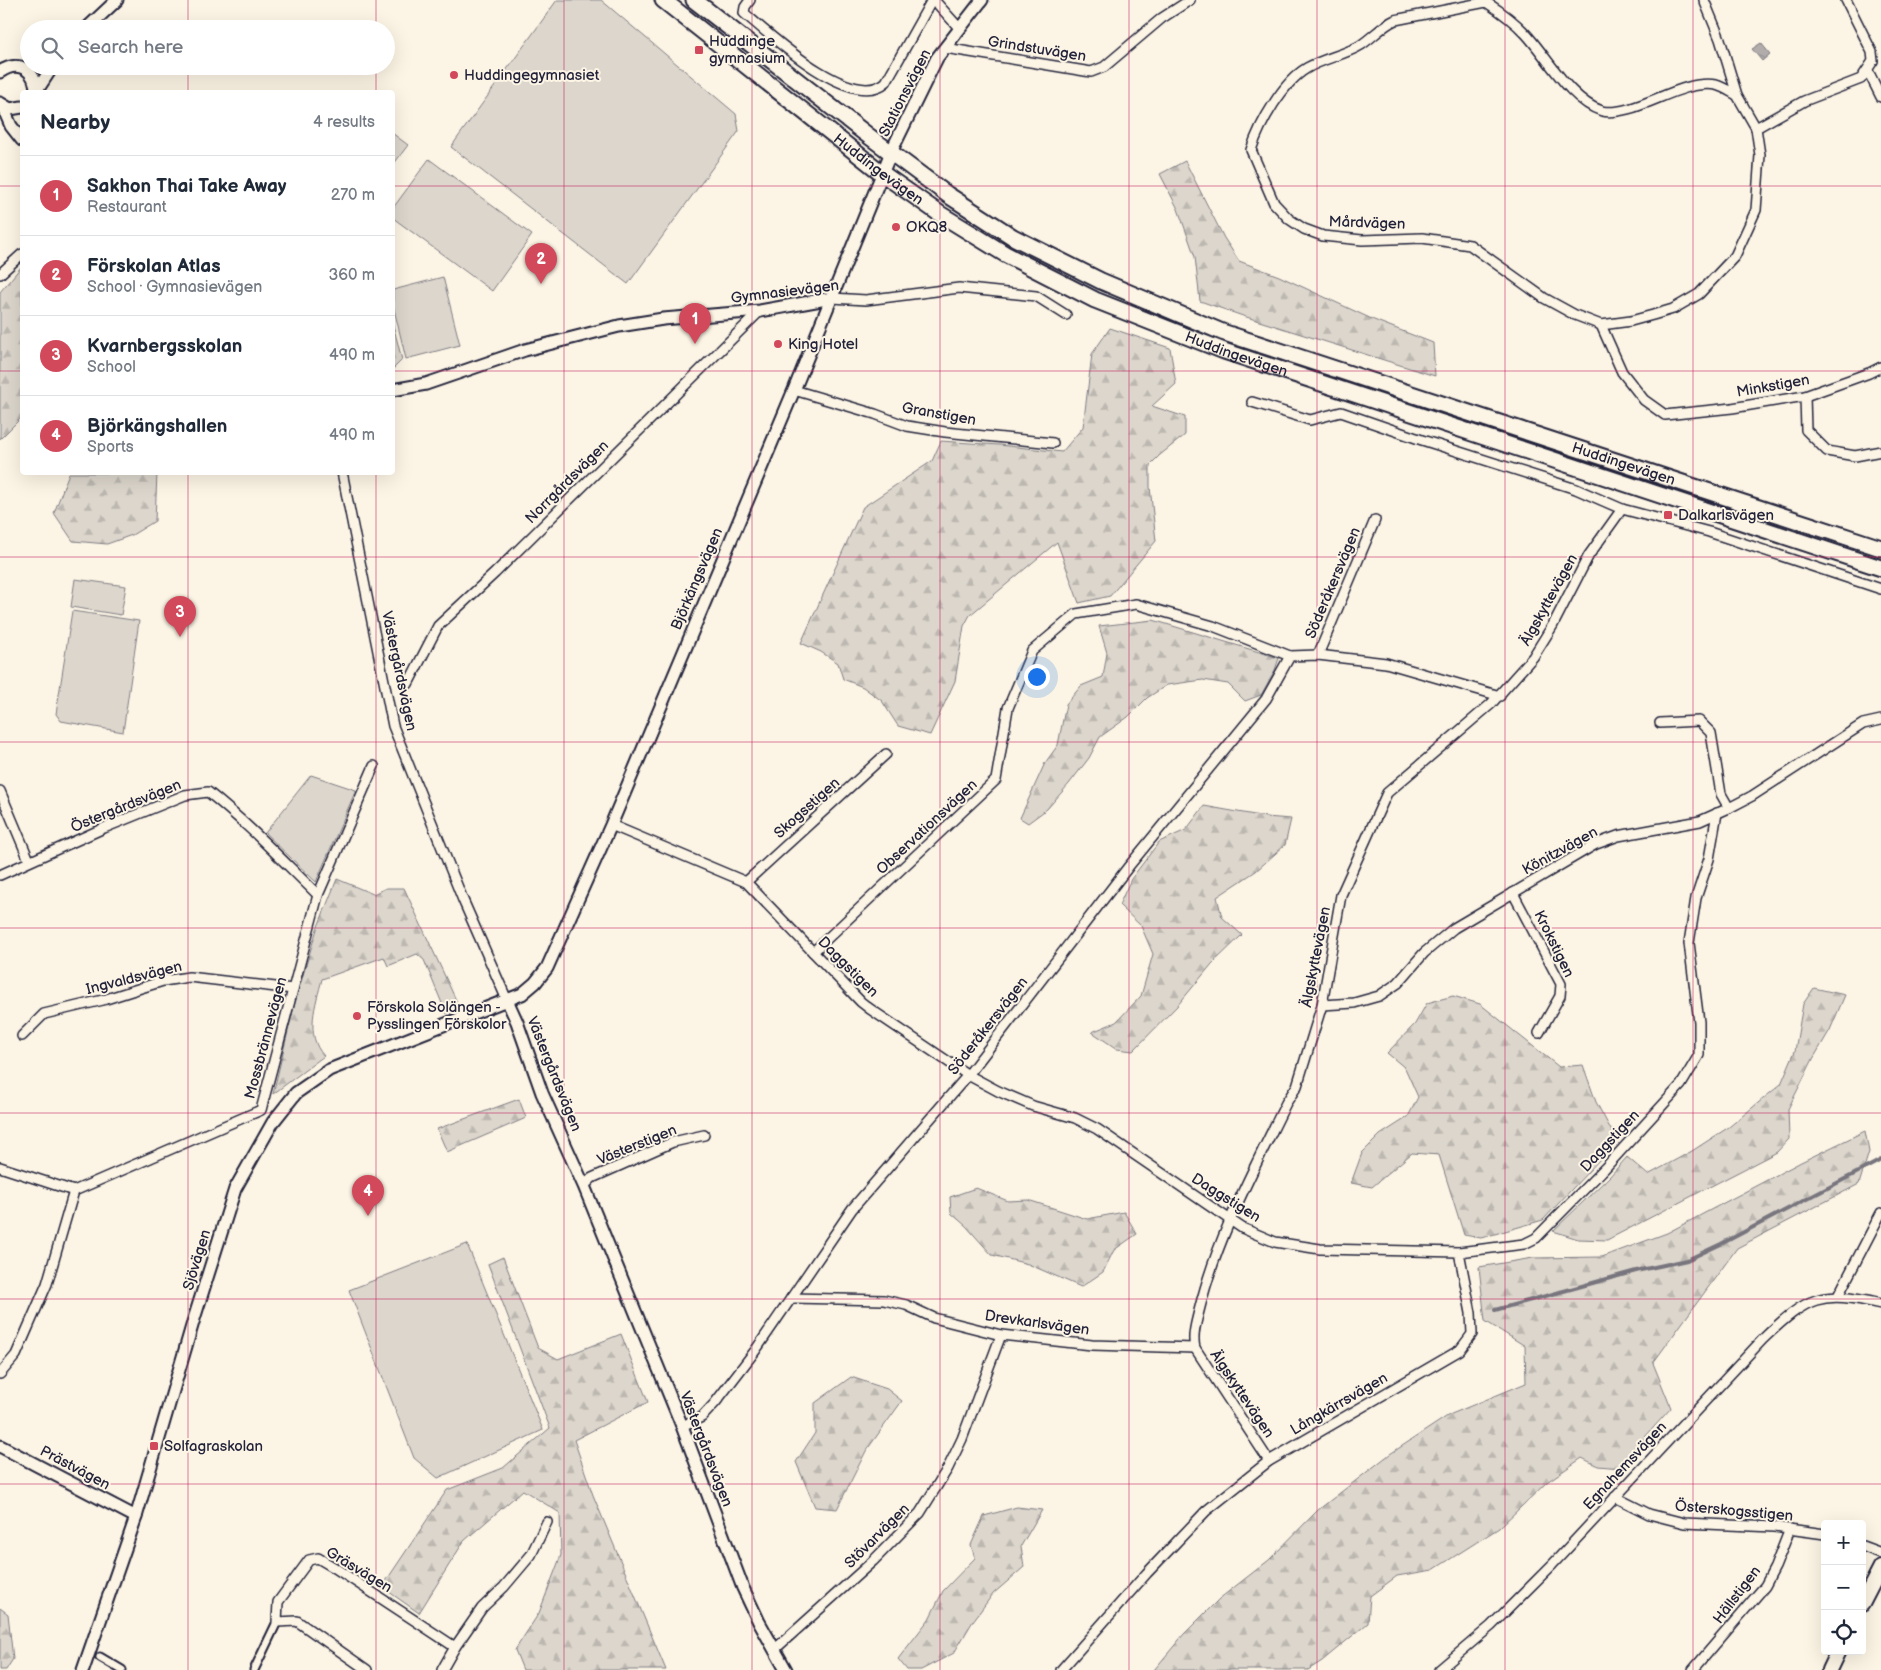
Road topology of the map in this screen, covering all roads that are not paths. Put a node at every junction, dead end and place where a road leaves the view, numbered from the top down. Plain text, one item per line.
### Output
1 (117, 0) edge
2 (662, 0) edge
3 (694, 0) edge
4 (750, 0) edge
5 (933, 0) edge
6 (982, 0) edge
7 (1190, 0) edge
8 (1704, 0) edge
9 (1846, 0) edge
10 (96, 20) edge
11 (960, 29) junction
12 (945, 48) junction
13 (20, 66) edge
14 (2, 69) edge
15 (1868, 71) junction
16 (32, 75) edge
17 (47, 75) edge
18 (36, 90) edge
19 (37, 90) edge
20 (1737, 95) junction
21 (1881, 97) edge
22 (1, 104) edge
23 (20, 107) edge
24 (1756, 128) junction
25 (20, 137) edge
26 (891, 152) junction
27 (883, 174) junction
28 (20, 256) edge
29 (0, 274) edge
30 (832, 298) junction
31 (760, 311) junction
32 (1066, 315) dead end
33 (1600, 325) junction
34 (1881, 367) edge
35 (395, 389) edge
36 (794, 390) junction
37 (1805, 396) junction
38 (1252, 402) dead end
39 (1053, 443) dead end
40 (1881, 451) edge
41 (343, 475) edge
42 (1622, 509) junction
43 (1375, 520) dead end
44 (1881, 548) edge
45 (1881, 568) edge
46 (1881, 589) edge
47 (1290, 656) junction
48 (1318, 656) junction
49 (408, 684) dead end
50 (1500, 696) junction
51 (1881, 720) edge
52 (1660, 723) dead end
53 (886, 754) dead end
54 (374, 766) dead end
55 (0, 791) edge
56 (1729, 808) junction
57 (1717, 813) junction
58 (611, 825) junction
59 (30, 860) junction
60 (0, 875) edge
61 (746, 882) junction
62 (1513, 893) junction
63 (318, 895) junction
64 (813, 952) junction
65 (293, 988) junction
66 (507, 1000) junction
67 (1322, 1005) junction
68 (1539, 1033) dead end
69 (22, 1036) dead end
70 (968, 1075) junction
71 (704, 1135) dead end
72 (0, 1167) edge
73 (584, 1186) junction
74 (74, 1191) junction
75 (1881, 1213) edge
76 (1229, 1218) junction
77 (1459, 1252) junction
78 (1838, 1296) junction
79 (791, 1298) junction
80 (1881, 1304) edge
81 (1001, 1335) junction
82 (1194, 1348) junction
83 (0, 1374) edge
84 (682, 1426) junction
85 (0, 1446) edge
86 (1270, 1461) junction
87 (1615, 1497) junction
88 (136, 1517) junction
89 (547, 1522) dead end
90 (1790, 1529) junction
91 (1821, 1533) edge
92 (1866, 1547) edge
93 (1881, 1553) edge
94 (1881, 1567) edge
95 (1866, 1596) edge
96 (277, 1622) junction
97 (455, 1647) junction
98 (774, 1650) junction
99 (1836, 1655) edge
100 (100, 1657) dead end
101 (83, 1670) edge
102 (122, 1670) edge
103 (254, 1670) edge
104 (366, 1670) edge
105 (442, 1670) edge
106 (786, 1670) edge
107 (1061, 1670) edge
108 (1439, 1670) edge
109 (1693, 1670) edge
110 (1829, 1670) edge

1 - 10 street
2 - 27 main road, Huddingevägen
3 - 26 main road, Huddingevägen
4 - 5 street
5 - 11 street
6 - 11 street, Stationsvägen
7 - 12 street, Grindstuvägen
8 - 20 street
9 - 15 street
11 - 12 street, Stationsvägen
12 - 26 street, Stationsvägen
13 - 14 street
15 - 21 street
15 - 24 street
16 - 18 street
17 - 19 street
20 - 24 street
20 - 33 street, Mårdvägen
22 - 23 street
22 - 25 street
24 - 33 street
26 - 27 street, Björkängsvägen
26 - 44 main road, Huddingevägen
27 - 30 street, Björkängsvägen
27 - 45 main road, Huddingevägen
28 - 29 street
30 - 31 street, Gymnasievägen
30 - 32 street, Gymnasievägen
30 - 36 street, Björkängsvägen
31 - 35 street, Gymnasievägen
31 - 49 street, Norrgårdsvägen
33 - 37 street, Minkstigen
34 - 37 street, Minkstigen
36 - 39 street, Granstigen
36 - 58 street, Björkängsvägen
37 - 40 street
38 - 42 street
41 - 66 street, Västergårdsvägen
42 - 46 street
42 - 50 street, Älgskyttevägen
43 - 48 street, Söderåkersvägen
47 - 48 street, Söderåkersvägen
47 - 64 street, Observationsvägen
47 - 70 street, Söderåkersvägen
48 - 50 street, Söderåkersvägen
50 - 67 street, Älgskyttevägen
51 - 56 street, Könitzvägen
52 - 56 street
53 - 61 street, Skogsstigen
54 - 63 street, Mossbrännevägen
55 - 59 street
56 - 57 street, Könitzvägen
57 - 62 street, Könitzvägen
57 - 77 street, Daggstigen
58 - 61 street, Daggstigen
58 - 66 street, Björkängsvägen
59 - 60 street, Östergårdsvägen
59 - 63 street, Östergårdsvägen
61 - 64 street, Daggstigen
62 - 67 street, Könitzvägen
62 - 68 street, Krokstigen
63 - 65 street, Mossbrännevägen
64 - 70 street, Daggstigen
65 - 69 street, Ingvaldsvägen
65 - 74 street, Mossbrännevägen
66 - 73 street, Västergårdsvägen
66 - 88 street, Sjövägen
67 - 76 street, Älgskyttevägen
70 - 76 street, Daggstigen
70 - 79 street, Söderåkersvägen
71 - 73 street, Västerstigen
72 - 74 street
73 - 84 street, Västergårdsvägen
74 - 83 street
75 - 78 street
76 - 77 street, Daggstigen
76 - 82 street, Älgskyttevägen
77 - 86 street, Långkärrsvägen
78 - 80 street, Egnahemsvägen
78 - 87 street, Egnahemsvägen
79 - 81 street, Drevkarlsvägen
79 - 84 street, Söderåkersvägen
81 - 82 street, Drevkarlsvägen
81 - 98 street, Stövarvägen
82 - 86 street, Älgskyttevägen
84 - 98 street, Västergårdsvägen
85 - 88 street, Prästvägen
86 - 107 street, Långkärrsvägen
87 - 90 street, Österskogsstigen
87 - 108 street, Egnahemsvägen
88 - 101 street, Sjövägen
89 - 97 street
90 - 91 street, Österskogsstigen
90 - 109 street, Hällstigen
92 - 93 street
94 - 95 main road
96 - 97 street, Gräsvägen
96 - 103 street
96 - 104 street
97 - 105 street
98 - 106 street, Västergårdsvägen
99 - 110 main road
100 - 102 street

